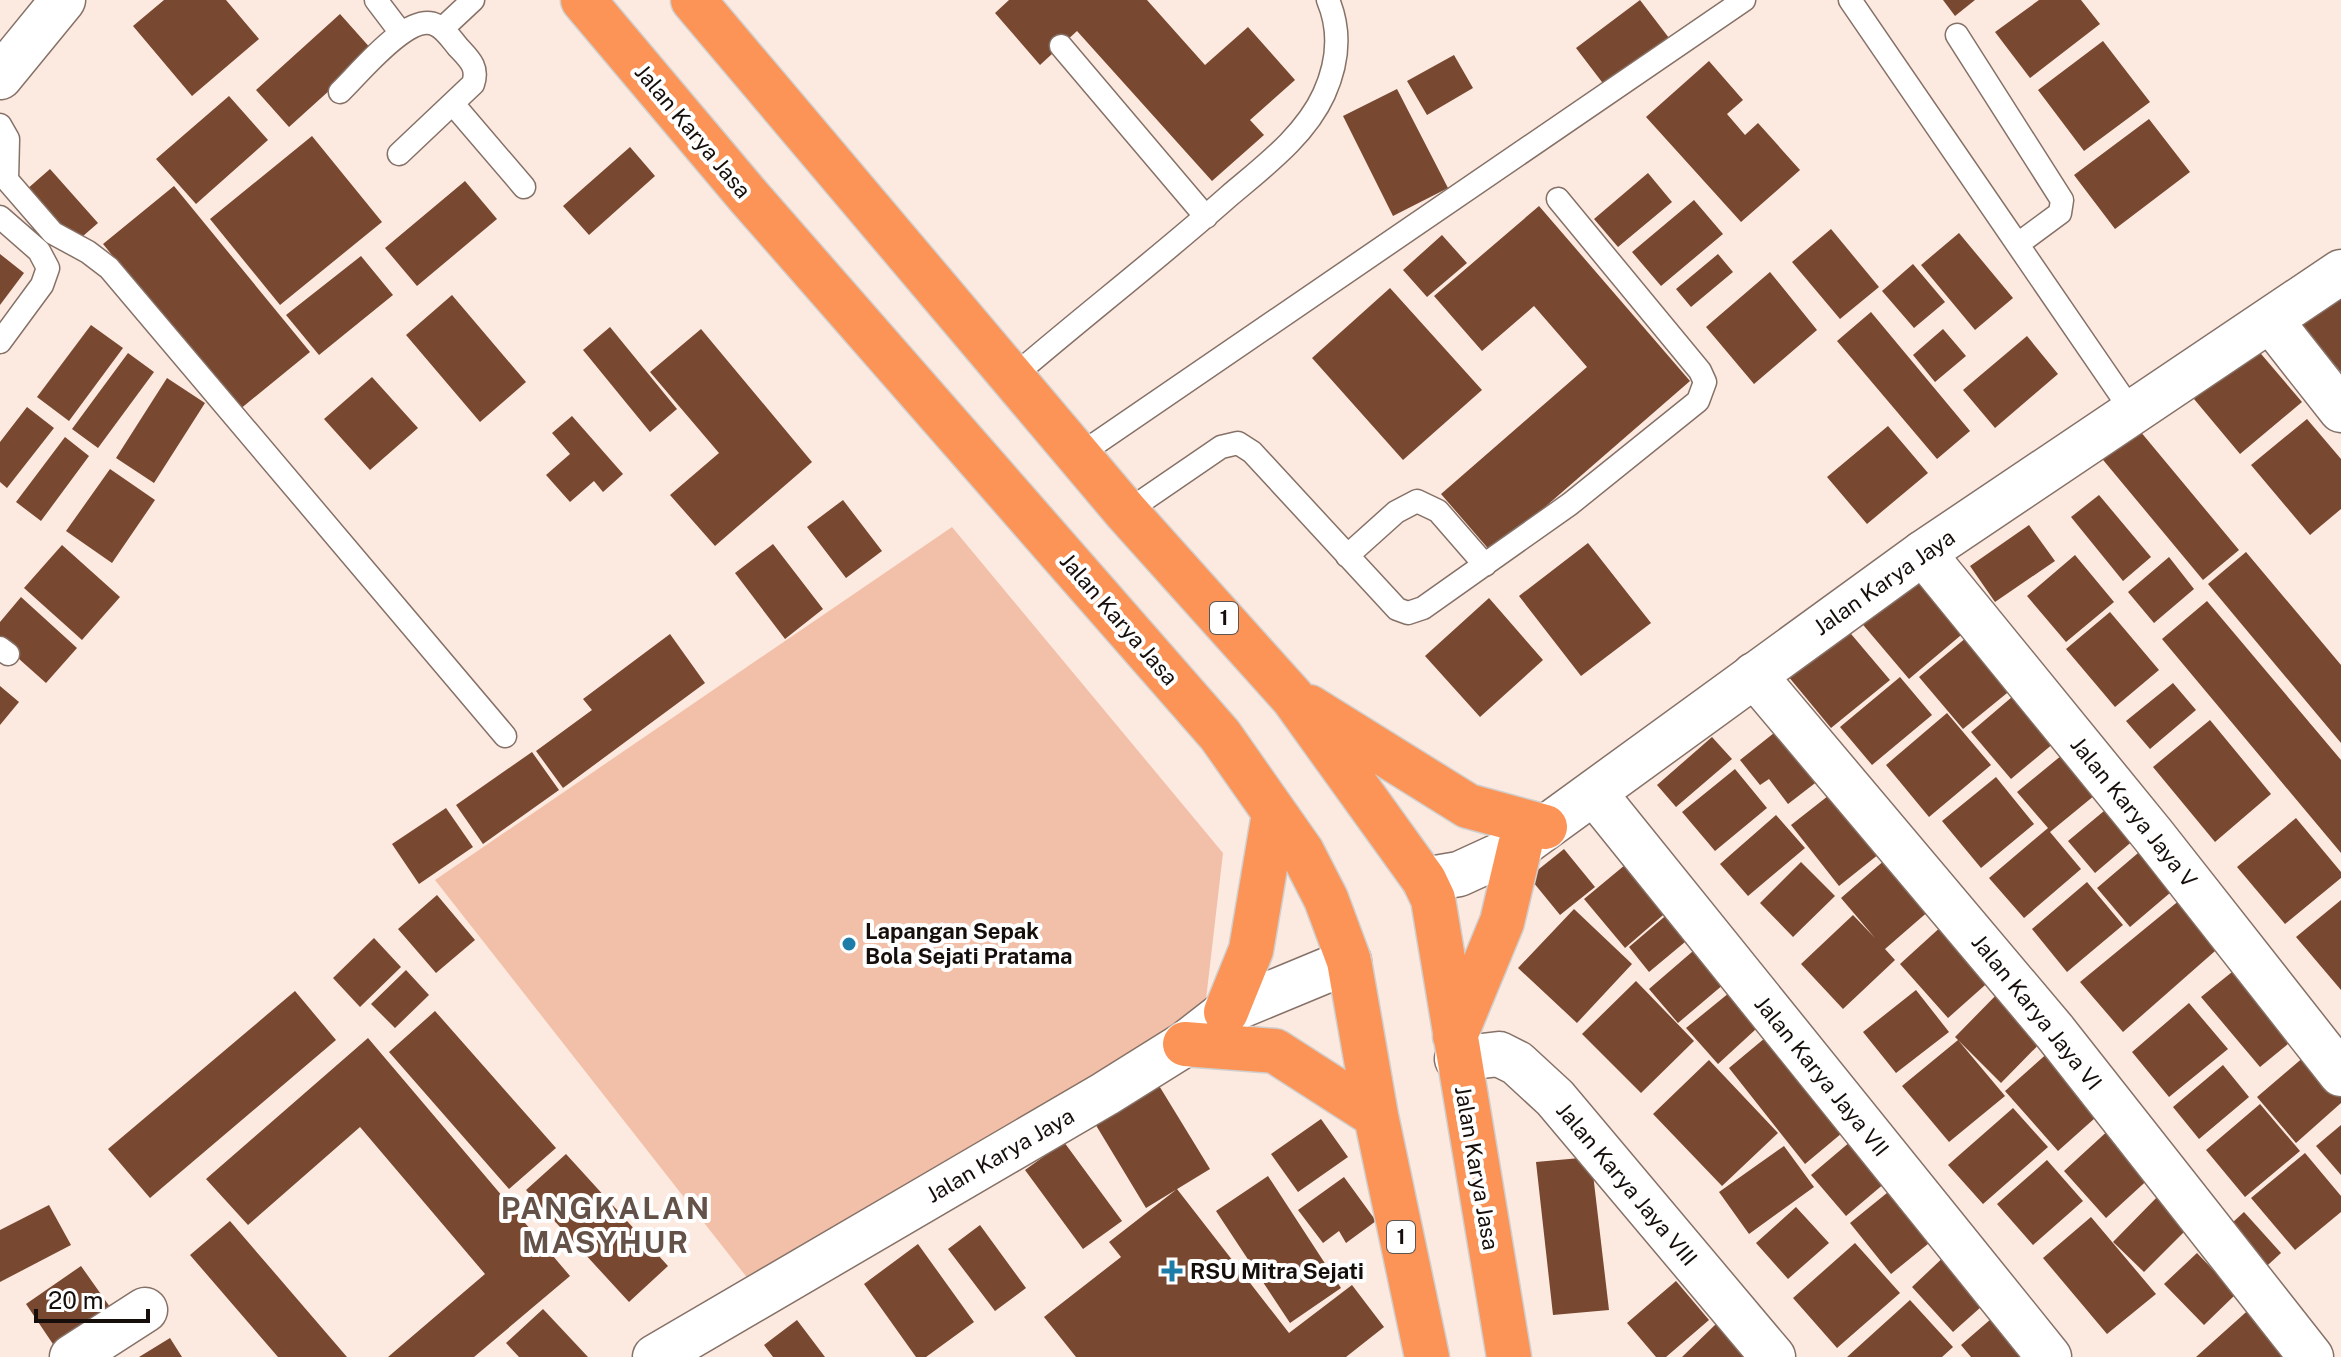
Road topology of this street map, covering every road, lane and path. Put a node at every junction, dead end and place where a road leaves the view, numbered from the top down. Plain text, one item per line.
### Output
1 (63, 0) edge
2 (376, 0) edge
3 (473, 0) edge
4 (583, 0) edge
5 (693, 0) edge
6 (1328, 0) edge
7 (1744, 0) edge
8 (1850, 0) edge
9 (442, 29) junction
10 (401, 33) junction
11 (1957, 35) dead end
12 (1061, 46) dead end
13 (0, 77) edge
14 (340, 92) dead end
15 (453, 104) junction
16 (0, 125) edge
17 (399, 154) dead end
18 (524, 187) dead end
19 (1558, 199) dead end
20 (0, 217) edge
21 (1206, 217) junction
22 (2018, 244) junction
23 (2341, 272) edge
24 (2271, 321) junction
25 (0, 342) edge
26 (1014, 376) junction
27 (2131, 410) junction
28 (2341, 410) edge
29 (1079, 455) junction
30 (1126, 512) junction
31 (1923, 553) junction
32 (1347, 556) junction
33 (1485, 565) junction
34 (1754, 675) junction
35 (1293, 698) junction
36 (505, 736) dead end
37 (1595, 794) junction
38 (1274, 814) junction
39 (1533, 837) junction
40 (1424, 880) junction
41 (1349, 961) junction
42 (1226, 1012) junction
43 (1185, 1044) junction
44 (1456, 1048) junction
45 (2341, 1074) edge
46 (1376, 1116) junction
47 (145, 1310) dead end
48 (2341, 1340) edge
49 (659, 1356) edge
50 (72, 1357) edge
51 (1427, 1357) edge
52 (1509, 1357) edge
53 (1773, 1357) edge
54 (2049, 1357) edge
55 (2311, 1357) edge
56 (2323, 1357) edge

1 - 13 street
2 - 10 lane
3 - 9 lane
4 - 38 highway, Jalan Karya Jasa / 1
5 - 26 highway, Jalan Karya Jasa / 1
6 - 21 lane
7 - 29 lane
8 - 22 lane
9 - 10 lane
9 - 15 lane
10 - 14 lane
11 - 22 lane
12 - 21 lane
15 - 17 lane
15 - 18 lane
16 - 36 lane
19 - 33 lane
20 - 25 lane
21 - 26 lane
22 - 27 lane
23 - 24 street, Jalan Karya Jaya
24 - 27 street, Jalan Karya Jaya
24 - 28 street
26 - 29 highway, Jalan Karya Jasa / 1
27 - 31 street, Jalan Karya Jaya
29 - 30 highway, Jalan Karya Jasa / 1
30 - 32 lane
30 - 35 highway, Jalan Karya Jasa / 1
31 - 34 street, Jalan Karya Jaya
31 - 45 street, Jalan Karya Jaya V
32 - 33 lane
32 - 33 lane
34 - 37 street, Jalan Karya Jaya
34 - 55 street, Jalan Karya Jaya VI
35 - 39 highway
35 - 40 highway, Jalan Karya Jasa / 1
37 - 39 street, Jalan Karya Jaya
37 - 54 street, Jalan Karya Jaya VII
38 - 41 highway, Jalan Karya Jasa / 1
38 - 42 highway
39 - 40 street, Jalan Karya Jaya
39 - 44 highway
40 - 44 highway, Jalan Karya Jasa / 1
41 - 42 street, Jalan Karya Jaya
41 - 46 highway, Jalan Karya Jasa / 1
42 - 43 street, Jalan Karya Jaya
43 - 46 highway
43 - 49 street, Jalan Karya Jaya
44 - 52 highway, Jalan Karya Jasa / 1
44 - 53 street, Jalan Karya Jaya VIII
46 - 51 highway, Jalan Karya Jasa / 1
47 - 50 street
48 - 56 street

